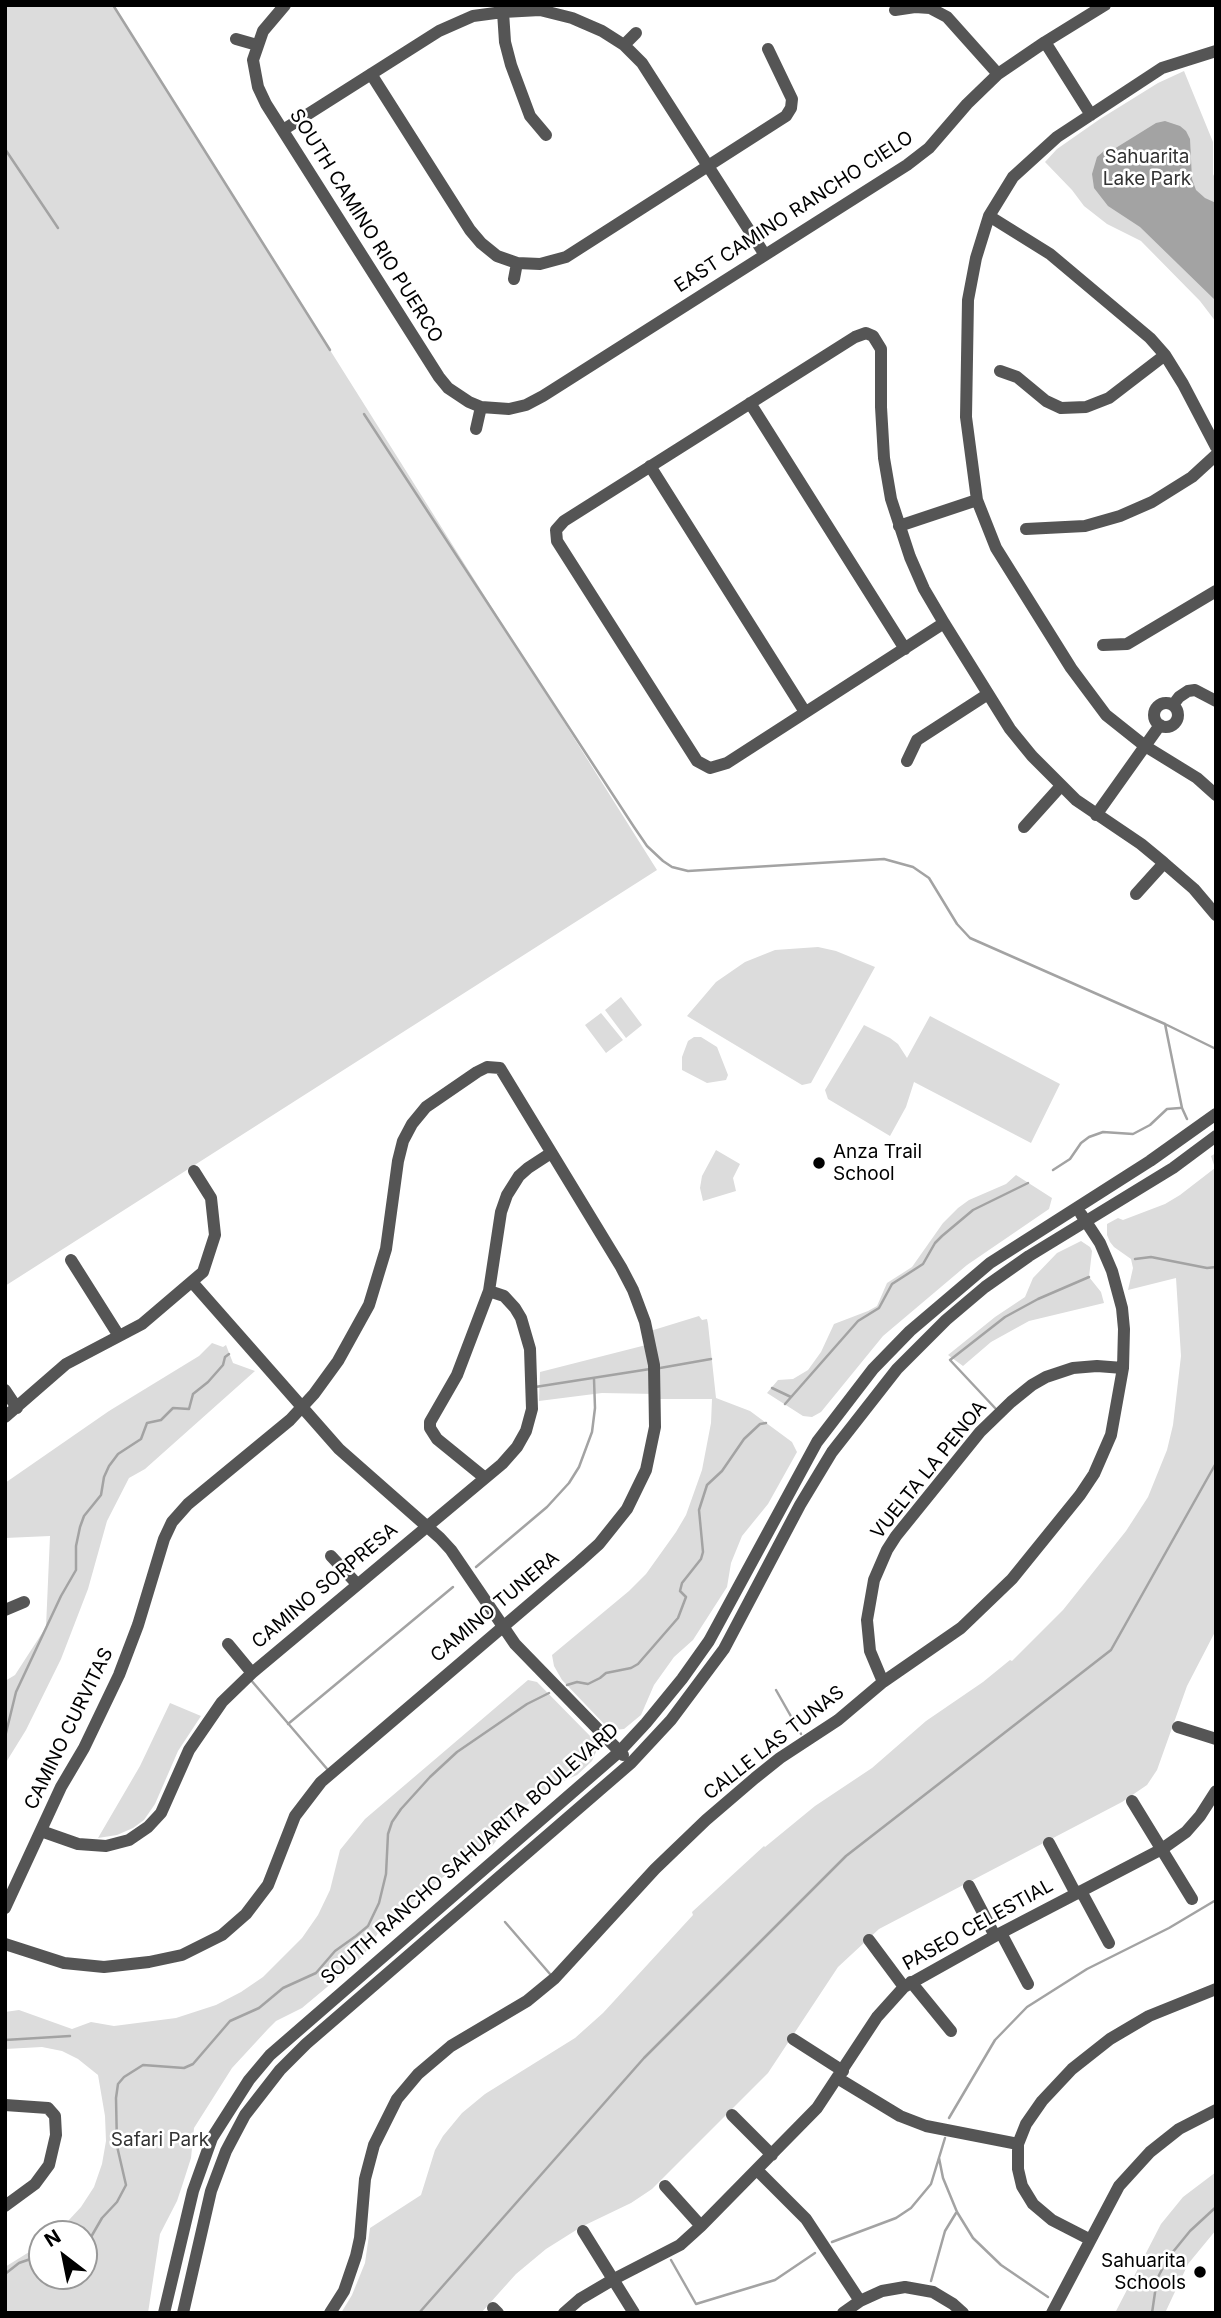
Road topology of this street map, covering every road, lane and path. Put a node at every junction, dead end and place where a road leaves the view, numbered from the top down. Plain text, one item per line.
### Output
1 (285, 5) edge
2 (1105, 5) edge
3 (895, 10) dead end
4 (503, 12) junction
5 (636, 33) dead end
6 (236, 39) dead end
7 (1045, 42) junction
8 (257, 45) junction
9 (624, 45) junction
10 (768, 49) dead end
11 (1216, 51) edge
12 (371, 74) junction
13 (998, 74) junction
14 (1091, 115) junction
15 (282, 130) junction
16 (546, 135) dead end
17 (709, 166) junction
18 (989, 216) junction
19 (765, 255) junction
20 (517, 263) junction
21 (514, 279) dead end
22 (1165, 355) junction
23 (1000, 371) dead end
24 (750, 403) junction
25 (481, 407) junction
26 (476, 429) dead end
27 (1216, 447) edge
28 (1216, 455) edge
29 (650, 466) junction
30 (977, 500) junction
31 (899, 526) junction
32 (1026, 529) dead end
33 (1216, 591) edge
34 (944, 623) junction
35 (1104, 645) dead end
36 (905, 649) junction
37 (988, 694) junction
38 (1216, 701) edge
39 (805, 712) junction
40 (1145, 746) junction
41 (907, 761) dead end
42 (1060, 787) junction
43 (1216, 795) edge
44 (1096, 815) junction
45 (1024, 827) dead end
46 (1164, 863) junction
47 (1136, 894) dead end
48 (1216, 915) edge
49 (494, 1066) joint
50 (1216, 1114) edge
51 (1216, 1136) edge
52 (551, 1153) junction
53 (194, 1171) dead end
54 (1075, 1207) junction
55 (1086, 1221) junction
56 (71, 1260) dead end
57 (192, 1282) junction
58 (489, 1291) junction
59 (120, 1336) junction
60 (1122, 1368) junction
61 (5, 1390) edge
62 (17, 1408) junction
63 (301, 1408) junction
64 (5, 1417) edge
65 (485, 1478) junction
66 (428, 1525) junction
67 (331, 1556) dead end
68 (357, 1584) junction
69 (24, 1602) dead end
70 (5, 1609) edge
71 (502, 1626) junction
72 (228, 1644) dead end
73 (252, 1673) junction
74 (883, 1682) junction
75 (1178, 1727) dead end
76 (1216, 1739) edge
77 (619, 1752) junction
78 (631, 1763) junction
79 (1216, 1791) edge
80 (1132, 1801) dead end
81 (41, 1830) junction
82 (1049, 1843) dead end
83 (1162, 1849) junction
84 (969, 1886) dead end
85 (1079, 1892) junction
86 (1192, 1899) dead end
87 (5, 1908) edge
88 (998, 1934) junction
89 (869, 1940) dead end
90 (1109, 1943) dead end
91 (5, 1944) edge
92 (908, 1984) junction
93 (1028, 1984) dead end
94 (1216, 1989) edge
95 (951, 2031) dead end
96 (793, 2039) dead end
97 (841, 2075) junction
98 (5, 2105) edge
99 (1216, 2110) edge
100 (732, 2115) dead end
101 (1018, 2144) junction
102 (772, 2154) junction
103 (757, 2170) junction
104 (665, 2186) dead end
105 (5, 2206) edge
106 (701, 2226) junction
107 (583, 2231) dead end
108 (1089, 2239) junction
109 (614, 2279) junction
110 (860, 2301) junction
111 (164, 2313) edge
112 (183, 2313) edge
113 (330, 2313) edge
114 (564, 2313) edge
115 (634, 2313) edge
116 (843, 2313) edge
117 (962, 2313) edge
118 (1052, 2313) edge

1 - 8 street
2 - 7 street, EAST CAMINO RANCHO CIELO
3 - 13 street
4 - 9 street
4 - 12 street
4 - 16 street
5 - 9 street
6 - 8 street
7 - 13 street, EAST CAMINO RANCHO CIELO
7 - 14 street
8 - 15 street, SOUTH CAMINO RIO PUERCO
9 - 17 street
10 - 17 street
11 - 14 street
12 - 15 street
12 - 20 street
13 - 19 street, EAST CAMINO RANCHO CIELO
14 - 18 street
15 - 25 street, SOUTH CAMINO RIO PUERCO
17 - 19 street
17 - 20 street
18 - 22 street
18 - 30 street
19 - 25 street, EAST CAMINO RANCHO CIELO
20 - 21 street
22 - 23 street
22 - 27 street
24 - 29 street
24 - 31 street
24 - 36 street
25 - 26 street
28 - 32 street
29 - 39 street
29 - 39 street
30 - 31 street
30 - 40 street
31 - 34 street
33 - 35 street
34 - 36 street
34 - 37 street
36 - 39 street
37 - 41 street
37 - 42 street
38 - 40 street
40 - 43 street
40 - 44 street
42 - 44 street
42 - 45 street
44 - 46 street
46 - 47 street
46 - 48 street
49 - 52 street, CAMINO TUNERA
49 - 63 street, CAMINO CURVITAS
50 - 54 street, SOUTH RANCHO SAHUARITA BOULEVARD
51 - 55 street, SOUTH RANCHO SAHUARITA BOULEVARD
52 - 58 street
52 - 71 street, CAMINO TUNERA
53 - 57 street
54 - 55 street, CALLE LAS TUNAS
54 - 77 street, SOUTH RANCHO SAHUARITA BOULEVARD
55 - 60 street, CALLE LAS TUNAS
55 - 78 street, SOUTH RANCHO SAHUARITA BOULEVARD
56 - 59 street
57 - 59 street
57 - 63 street
58 - 65 street, CAMINO SORPRESA
58 - 65 street
59 - 62 street
60 - 74 street, CALLE LAS TUNAS
60 - 74 street, VUELTA LA PENOA
61 - 62 street
62 - 64 street
63 - 66 street
63 - 81 street, CAMINO CURVITAS
65 - 66 street, CAMINO SORPRESA
66 - 68 street, CAMINO SORPRESA
66 - 71 street
67 - 68 street
68 - 73 street, CAMINO SORPRESA
69 - 70 street
71 - 77 street
71 - 91 street, CAMINO TUNERA
72 - 73 street
73 - 81 street, CAMINO SORPRESA
74 - 113 street, CALLE LAS TUNAS
75 - 76 street
77 - 78 street
77 - 111 street, SOUTH RANCHO SAHUARITA BOULEVARD
78 - 112 street, SOUTH RANCHO SAHUARITA BOULEVARD
79 - 83 street, PASEO CELESTIAL
80 - 83 street
81 - 87 street, CAMINO CURVITAS
82 - 85 street
83 - 85 street, PASEO CELESTIAL
83 - 86 street
84 - 88 street
85 - 88 street, PASEO CELESTIAL
85 - 90 street
88 - 92 street, PASEO CELESTIAL
88 - 93 street
89 - 92 street
92 - 95 street
92 - 97 street, PASEO CELESTIAL
94 - 101 street
96 - 97 street
97 - 101 street
97 - 102 street, PASEO CELESTIAL
98 - 105 street
99 - 108 street
100 - 102 street
101 - 108 street
102 - 103 street, PASEO CELESTIAL
103 - 106 street, PASEO CELESTIAL
103 - 110 street
104 - 106 street
106 - 109 street, PASEO CELESTIAL
107 - 109 street
108 - 118 street
109 - 114 street, PASEO CELESTIAL
109 - 115 street
110 - 116 street
110 - 117 street

